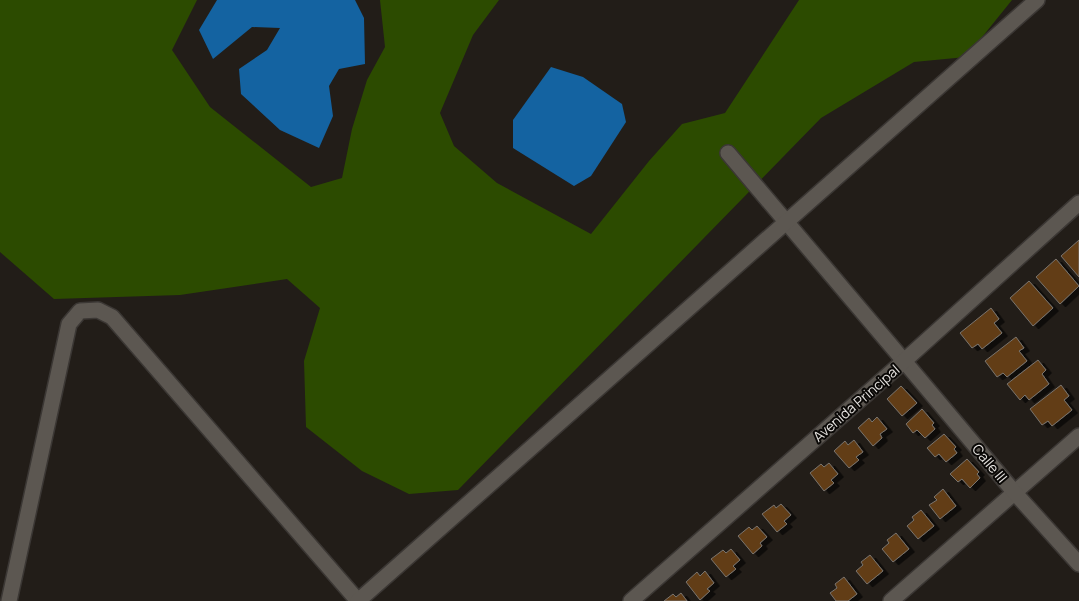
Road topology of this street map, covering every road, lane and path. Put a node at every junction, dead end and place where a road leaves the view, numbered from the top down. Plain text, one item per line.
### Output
1 (1037, 0) edge
2 (728, 153) dead end
3 (1079, 202) edge
4 (786, 222) junction
5 (904, 361) junction
6 (1079, 436) edge
7 (1015, 493) junction
8 (1079, 564) edge
9 (9, 601) edge
10 (358, 601) edge
11 (631, 601) edge
12 (890, 601) edge

1 - 4 street
2 - 4 street, Calle III
3 - 5 street, Avenida Principal
4 - 5 street, Calle III
4 - 10 street
5 - 7 street, Calle III
5 - 11 street, Avenida Principal
6 - 7 street
7 - 8 street, Calle III
7 - 12 street
9 - 10 street

